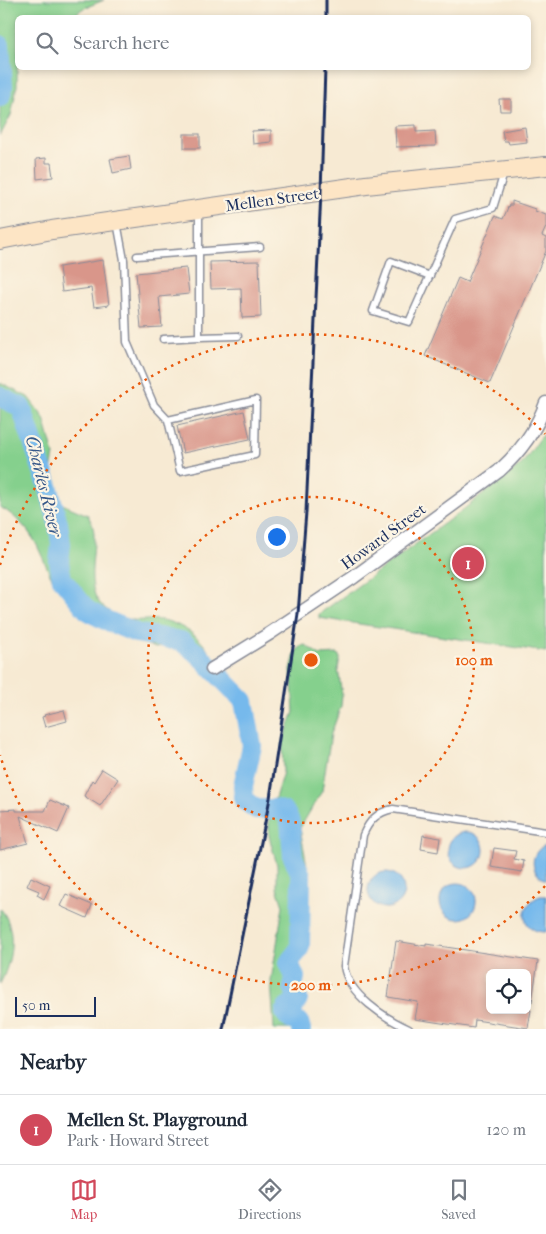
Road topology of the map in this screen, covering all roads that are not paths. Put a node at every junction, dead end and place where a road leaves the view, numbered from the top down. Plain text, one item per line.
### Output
1 (546, 166) edge
2 (506, 170) junction
3 (199, 209) junction
4 (117, 221) junction
5 (0, 240) edge
6 (260, 247) dead end
7 (199, 251) junction
8 (138, 256) dead end
9 (430, 276) junction
10 (238, 336) dead end
11 (199, 337) junction
12 (163, 339) dead end
13 (546, 403) edge
14 (168, 420) junction
15 (212, 669) dead end
16 (546, 832) edge
17 (409, 1029) edge

1 - 2 street, Mellen Street
2 - 3 street, Mellen Street
2 - 9 lane
3 - 4 street, Mellen Street
3 - 7 lane
4 - 5 street, Mellen Street
4 - 14 lane
6 - 7 lane
7 - 8 lane
7 - 11 lane
9 - 9 lane
10 - 11 lane
11 - 12 lane
13 - 15 street, Howard Street
14 - 14 lane
16 - 17 lane

